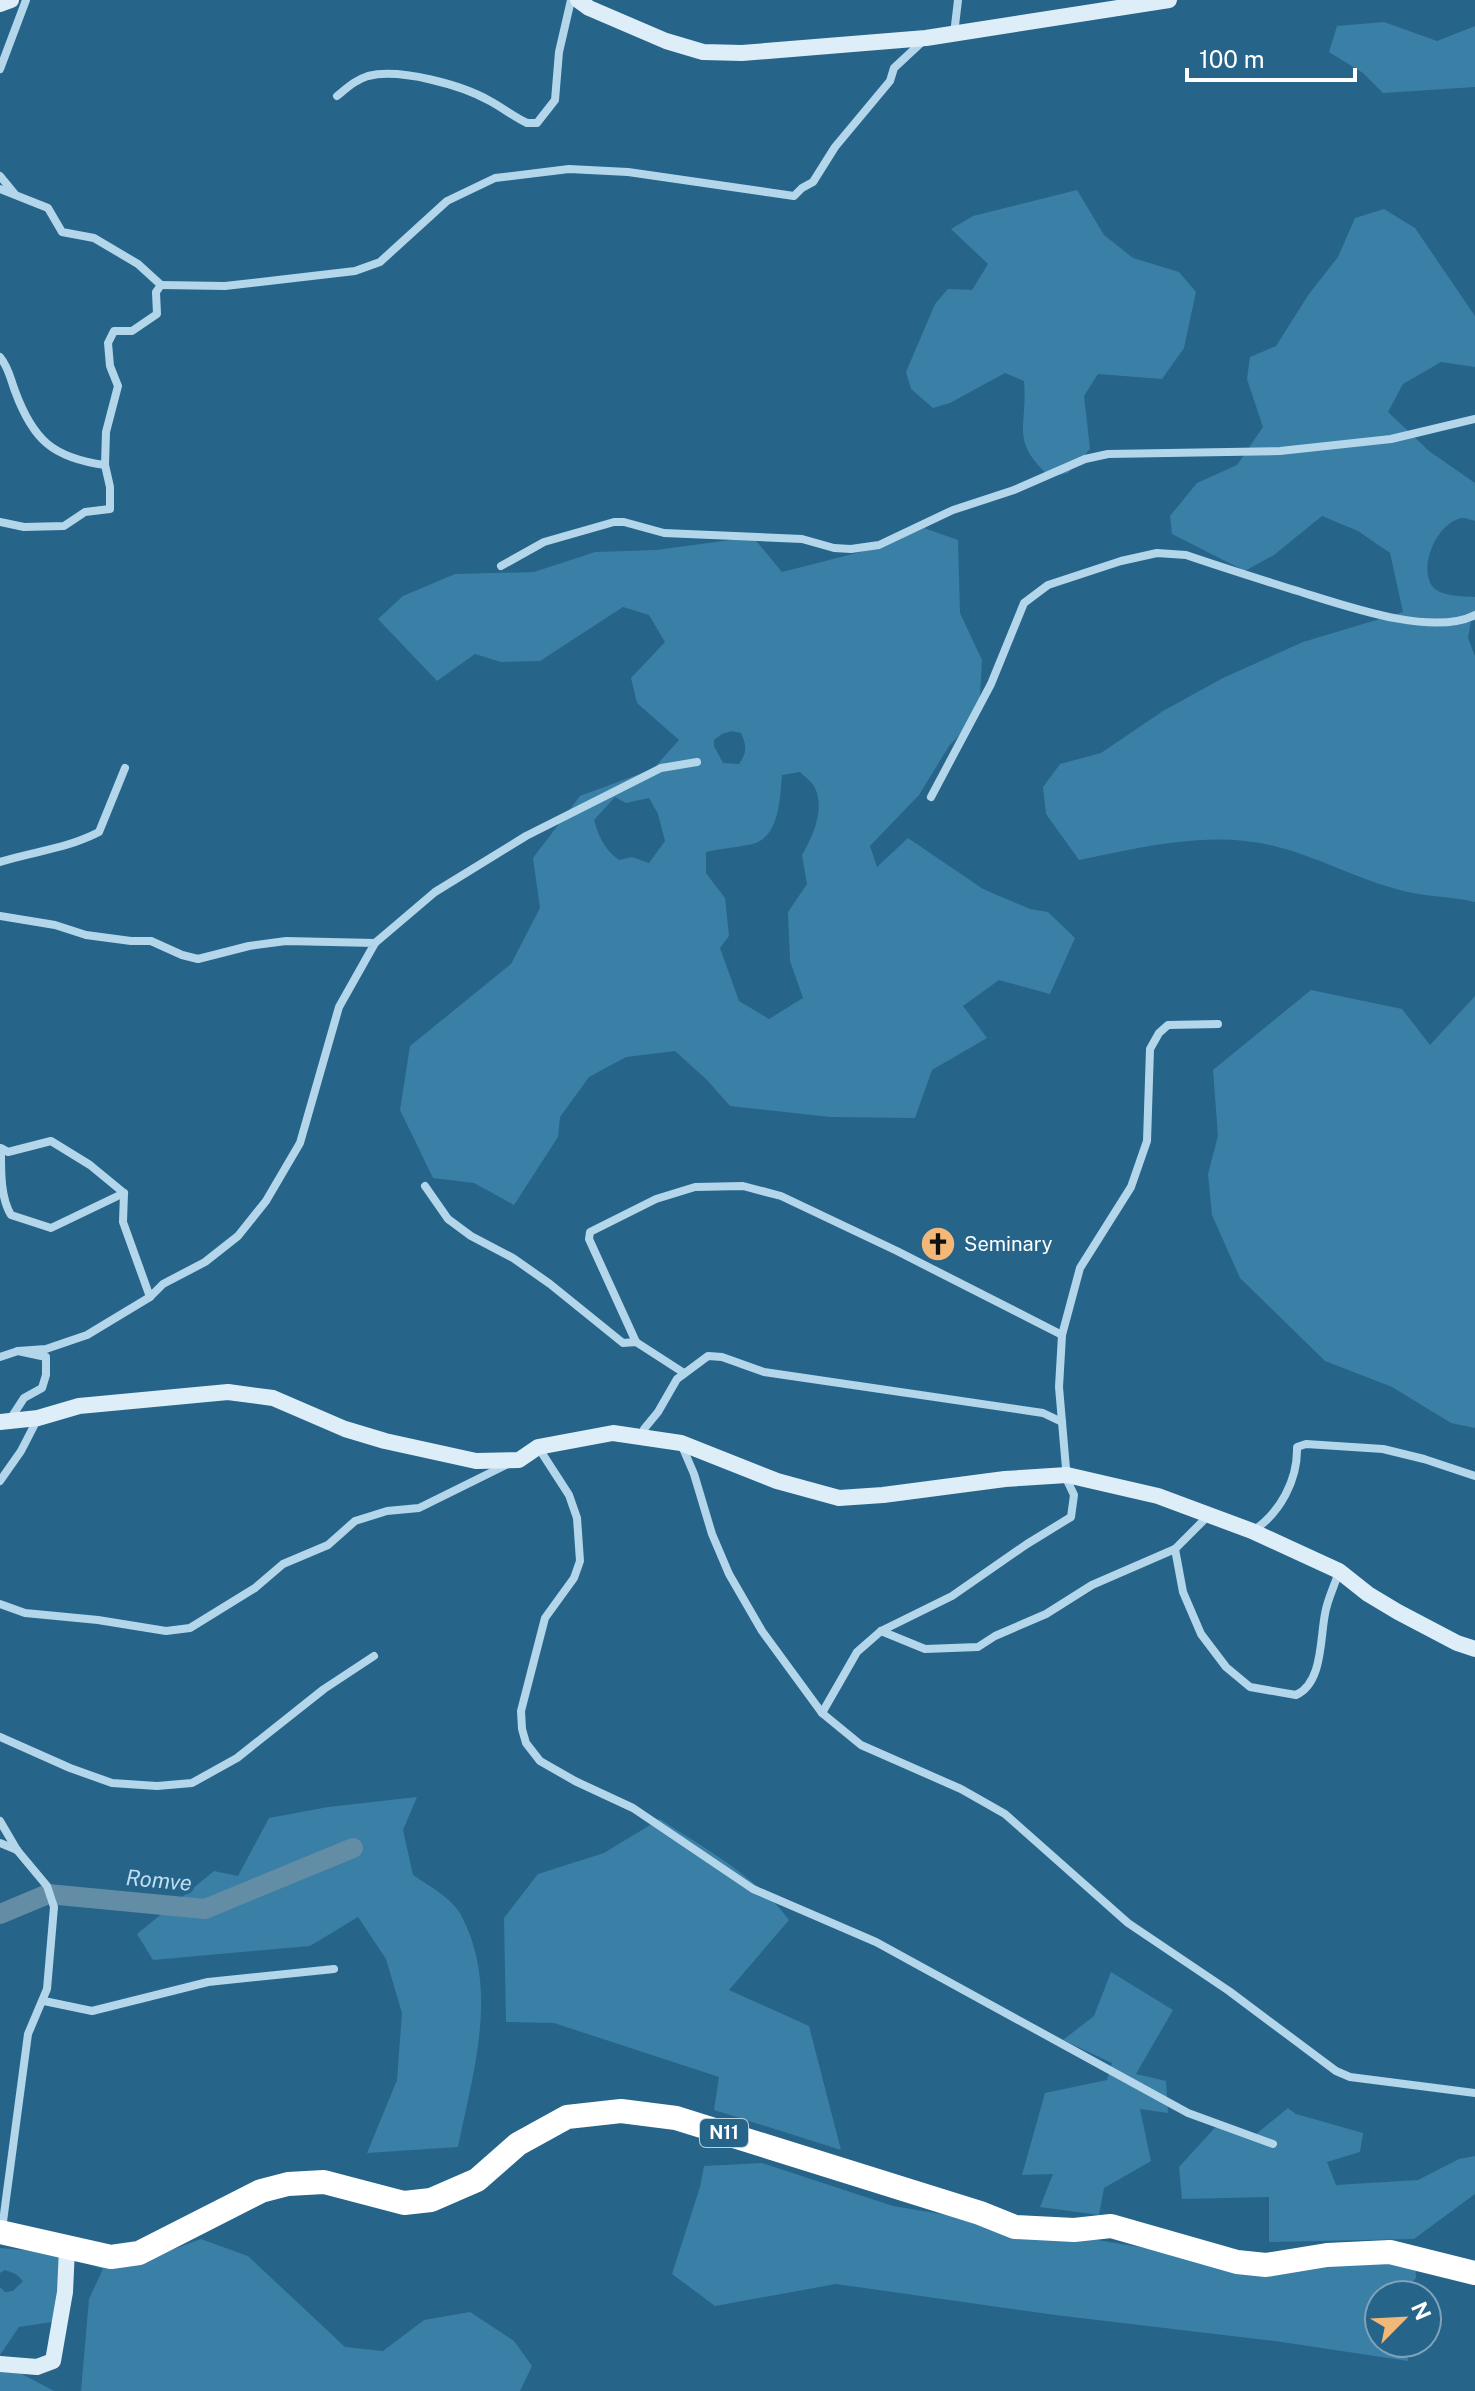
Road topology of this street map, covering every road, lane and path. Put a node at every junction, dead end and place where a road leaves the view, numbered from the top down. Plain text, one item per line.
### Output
1 (11, 0) edge
2 (26, 0) edge
3 (571, 0) edge
4 (578, 0) edge
5 (958, 0) edge
6 (1169, 0) edge
7 (0, 4) edge
8 (954, 34) junction
9 (926, 38) junction
10 (0, 69) edge
11 (337, 96) dead end
12 (0, 176) edge
13 (0, 189) edge
14 (17, 196) junction
15 (161, 285) junction
16 (0, 357) edge
17 (1475, 419) edge
18 (105, 465) junction
19 (0, 522) edge
20 (501, 566) dead end
21 (1475, 615) edge
22 (697, 762) dead end
23 (125, 768) dead end
24 (931, 797) dead end
25 (0, 862) edge
26 (0, 916) edge
27 (375, 943) junction
28 (1218, 1024) dead end
29 (425, 1186) dead end
30 (124, 1193) junction
31 (150, 1297) junction
32 (1062, 1335) junction
33 (636, 1342) junction
34 (18, 1351) junction
35 (0, 1357) edge
36 (684, 1373) junction
37 (38, 1418) junction
38 (4, 1422) edge
39 (1062, 1422) junction
40 (647, 1438) junction
41 (681, 1443) junction
42 (538, 1447) junction
43 (519, 1460) junction
44 (1067, 1475) junction
45 (1475, 1476) edge
46 (0, 1481) edge
47 (1208, 1516) junction
48 (1252, 1531) junction
49 (1175, 1549) junction
50 (1339, 1571) junction
51 (0, 1604) edge
52 (881, 1631) junction
53 (1475, 1649) edge
54 (374, 1656) dead end
55 (822, 1713) junction
56 (0, 1737) edge
57 (0, 1821) edge
58 (0, 1843) edge
59 (17, 1850) junction
60 (334, 1969) dead end
61 (44, 2001) junction
62 (1475, 2093) edge
63 (1273, 2144) dead end
64 (1, 2232) edge
65 (67, 2249) junction
66 (1475, 2273) edge
67 (0, 2364) edge

1 - 7 main road
2 - 10 street
3 - 11 street
4 - 9 main road
5 - 8 street
6 - 8 main road
8 - 9 main road
9 - 15 street
12 - 14 street
13 - 14 street
14 - 15 street
15 - 18 street
16 - 18 street
17 - 20 street
18 - 19 street
21 - 24 street
22 - 27 street
23 - 25 street
26 - 27 street
27 - 31 street
28 - 32 street
29 - 33 street
30 - 30 street
30 - 31 street
31 - 34 street
32 - 33 street
32 - 39 street
33 - 36 street
34 - 35 street
34 - 38 street
36 - 39 street
36 - 40 street
37 - 38 main road
37 - 43 main road
37 - 46 street
39 - 44 street
40 - 41 main road
40 - 42 main road
41 - 44 main road
41 - 55 street
42 - 43 main road
42 - 63 street
43 - 51 street
44 - 47 main road
44 - 52 street
45 - 48 street
47 - 48 main road
47 - 49 street
48 - 50 main road
49 - 50 street
49 - 52 street
50 - 53 main road
52 - 55 street
54 - 56 street
55 - 62 street
57 - 59 street
58 - 59 street
59 - 61 street
60 - 61 street
61 - 64 street
64 - 65 highway, N11
65 - 66 highway, N11
65 - 67 main road

